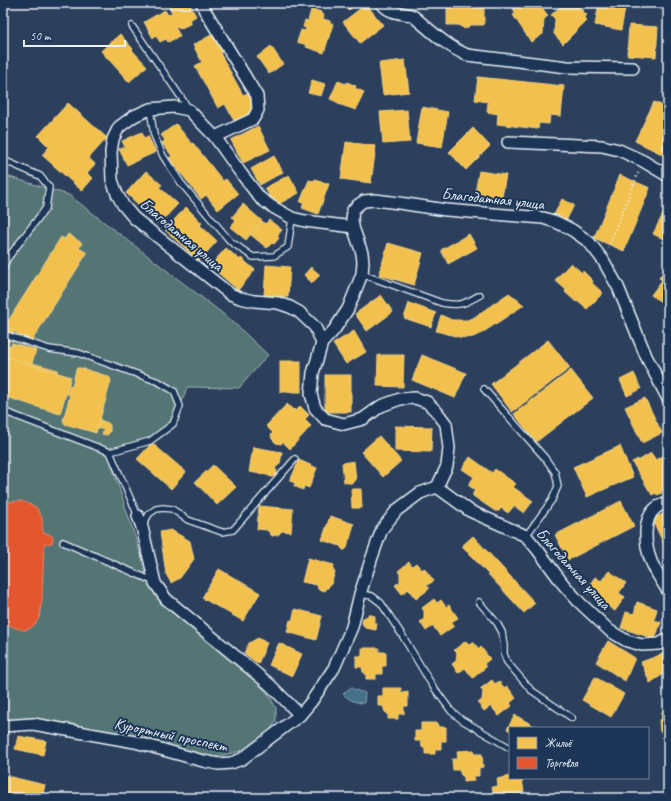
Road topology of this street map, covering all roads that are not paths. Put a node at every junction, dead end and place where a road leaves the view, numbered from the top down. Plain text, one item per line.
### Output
1 (202, 3) edge
2 (380, 3) edge
3 (132, 26) dead end
4 (633, 68) dead end
5 (150, 109) junction
6 (189, 110) junction
7 (215, 137) junction
8 (508, 142) dead end
9 (3, 160) edge
10 (668, 176) edge
11 (292, 218) junction
12 (353, 227) junction
13 (3, 269) edge
14 (362, 274) junction
15 (480, 295) dead end
16 (3, 334) edge
17 (322, 343) junction
18 (484, 390) dead end
19 (668, 399) edge
20 (3, 411) edge
21 (110, 452) junction
22 (295, 459) dead end
23 (437, 487) junction
24 (668, 503) edge
25 (140, 522) junction
26 (526, 536) junction
27 (63, 542) dead end
28 (155, 583) junction
29 (668, 591) edge
30 (360, 594) junction
31 (479, 602) dead end
32 (668, 639) edge
33 (300, 715) junction
34 (572, 718) dead end
35 (3, 726) edge
36 (509, 747) edge

1 - 7 street
2 - 4 street
3 - 6 lane
5 - 6 street, Благодатная улица
5 - 11 lane
5 - 17 street, Благодатная улица
6 - 7 street
7 - 11 street
8 - 10 street
9 - 13 lane
11 - 12 street
12 - 14 street, Благодатная улица
12 - 19 street, Благодатная улица
14 - 15 lane
14 - 17 street, Благодатная улица
16 - 21 lane
17 - 23 street, Благодатная улица
18 - 26 lane
20 - 21 lane
21 - 25 lane
22 - 25 lane
23 - 26 street, Благодатная улица
23 - 30 street
24 - 29 street
25 - 28 street
26 - 32 street, Благодатная улица
27 - 28 lane
28 - 33 street
30 - 33 street, Курортный проспект
30 - 36 lane
31 - 34 lane
33 - 35 street, Курортный проспект

